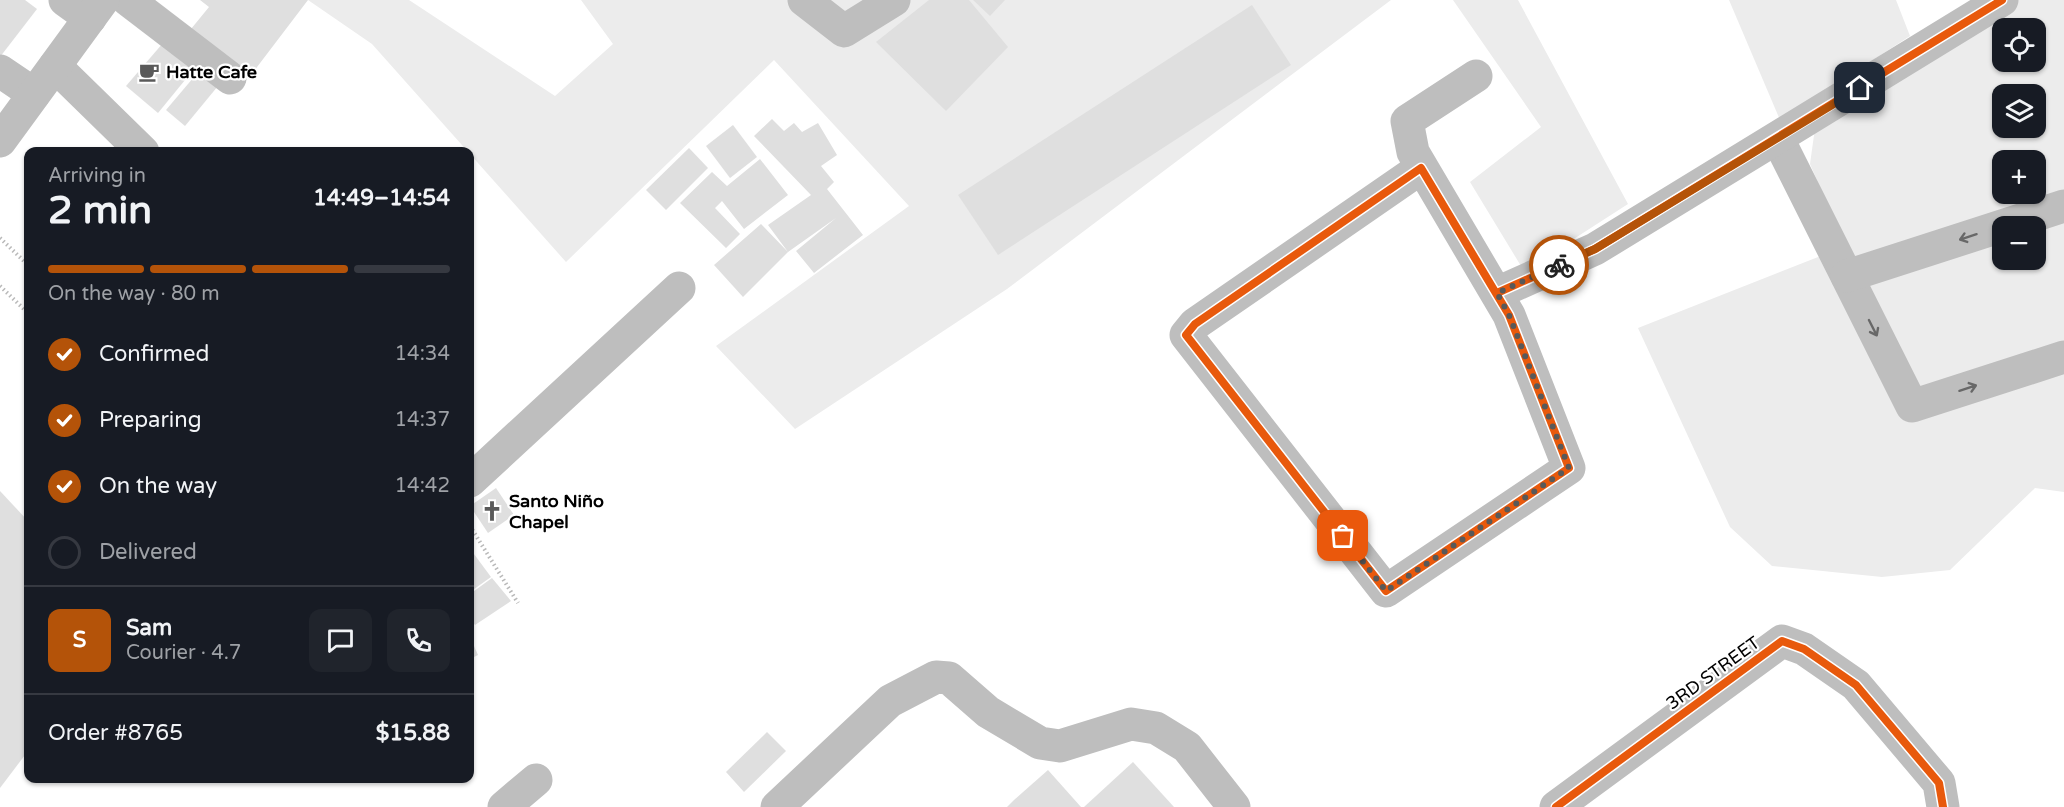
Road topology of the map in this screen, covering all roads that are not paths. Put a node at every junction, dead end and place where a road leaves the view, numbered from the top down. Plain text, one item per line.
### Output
1 (128, 0) edge
2 (804, 0) edge
3 (894, 0) edge
4 (2002, 0) edge
5 (86, 6) edge
6 (55, 66) junction
7 (0, 71) edge
8 (1476, 76) dead end
9 (230, 78) dead end
10 (34, 94) junction
11 (1778, 139) junction
12 (0, 141) edge
13 (138, 147) edge
14 (1421, 168) junction
15 (2064, 206) edge
16 (1847, 276) junction
17 (679, 288) dead end
18 (1497, 293) junction
19 (2064, 357) edge
20 (474, 477) edge
21 (536, 780) dead end
22 (504, 807) edge
23 (777, 807) edge
24 (1234, 807) edge
25 (1556, 807) edge
26 (1943, 807) edge

1 - 9 street
2 - 3 street
4 - 11 street
5 - 6 street
6 - 10 street
6 - 13 street
7 - 10 street
8 - 14 street
10 - 12 street
11 - 16 street
11 - 18 street
14 - 18 street
14 - 18 street
15 -> 16 street
16 -> 19 street
17 - 20 street
21 - 22 street
23 - 24 street
25 - 26 street, 3RD STREET

